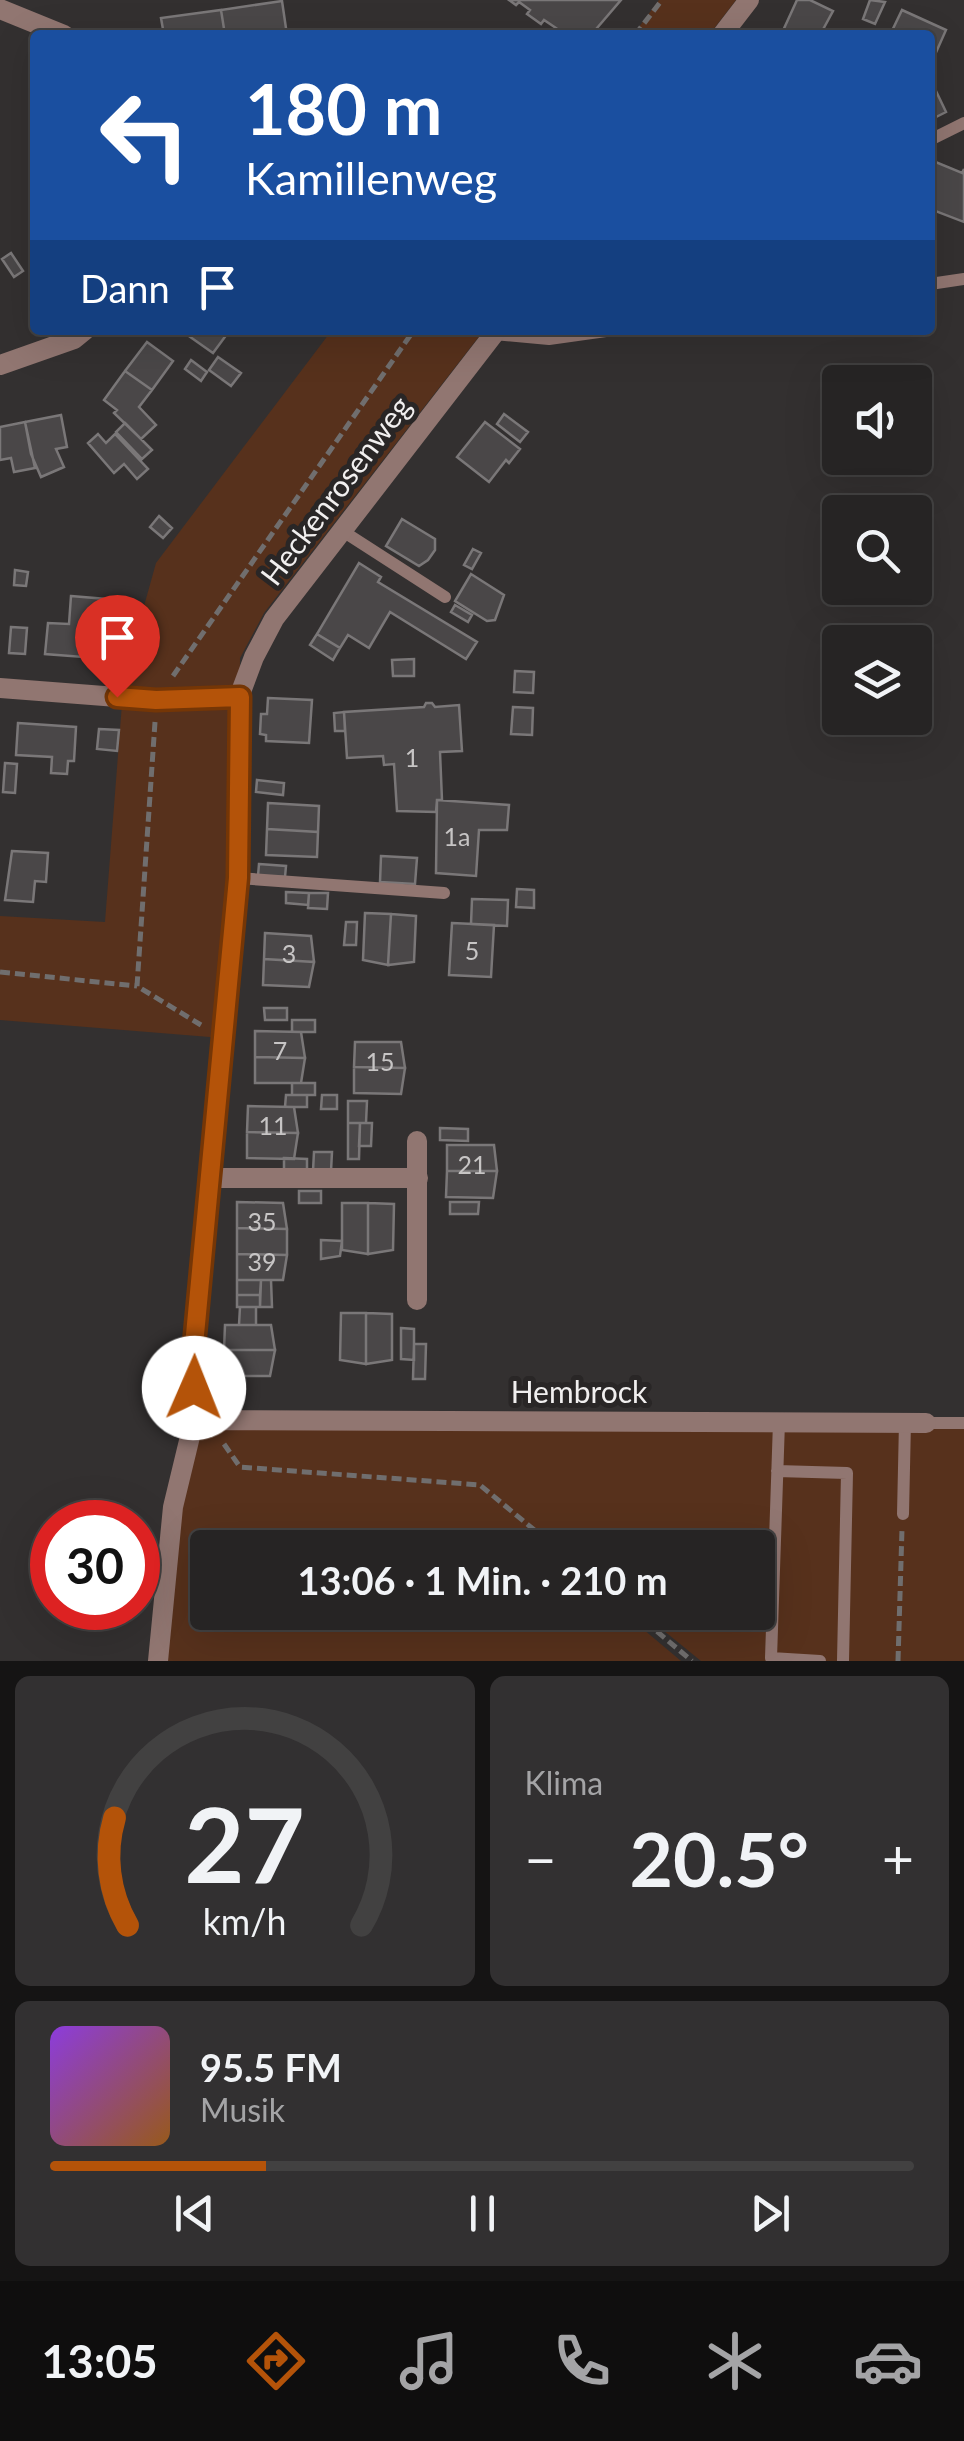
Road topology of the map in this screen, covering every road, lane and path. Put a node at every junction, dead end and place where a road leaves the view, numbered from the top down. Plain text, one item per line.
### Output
1 (662, 0) edge
2 (749, 0) edge
3 (0, 9) edge
4 (52, 30) edge
5 (639, 30) edge
6 (726, 30) edge
7 (964, 123) edge
8 (935, 138) edge
9 (964, 279) edge
10 (935, 283) edge
11 (79, 335) edge
12 (493, 335) edge
13 (515, 335) edge
14 (581, 335) edge
15 (0, 365) edge
16 (341, 530) junction
17 (445, 598) dead end
18 (0, 688) edge
19 (240, 697) junction
20 (238, 878) junction
21 (444, 893) dead end
22 (0, 972) edge
23 (137, 986) dead end
24 (417, 1141) dead end
25 (209, 1178) junction
26 (418, 1178) junction
27 (417, 1300) dead end
28 (204, 1419) junction
29 (779, 1422) junction
30 (916, 1422) junction
31 (964, 1423) edge
32 (776, 1471) junction
33 (903, 1514) joint
34 (534, 1530) edge
35 (655, 1630) edge
36 (158, 1661) edge
37 (692, 1661) edge
38 (820, 1661) edge
39 (843, 1661) edge
40 (898, 1661) edge

1 - 5 path
2 - 6 street
3 - 4 street
7 - 8 lane
9 - 10 lane
11 - 15 street
12 - 16 street, Heckenrosenweg
13 - 14 lane
16 - 17 lane
16 - 19 street, Heckenrosenweg
18 - 19 street
19 - 20 street, Heckenrosenweg
20 - 21 lane
20 - 25 street, Heckenrosenweg
22 - 23 path
24 - 26 street
25 - 26 street
25 - 28 street, Heckenrosenweg
26 - 27 street
28 - 29 street, Hembrock
28 - 34 path
28 - 36 street, Heckenrosenweg
29 - 30 street, Hembrock
29 - 32 lane
30 - 31 lane, Hembrock
30 - 33 lane
32 - 38 lane
32 - 39 lane
33 - 40 path
35 - 37 path

